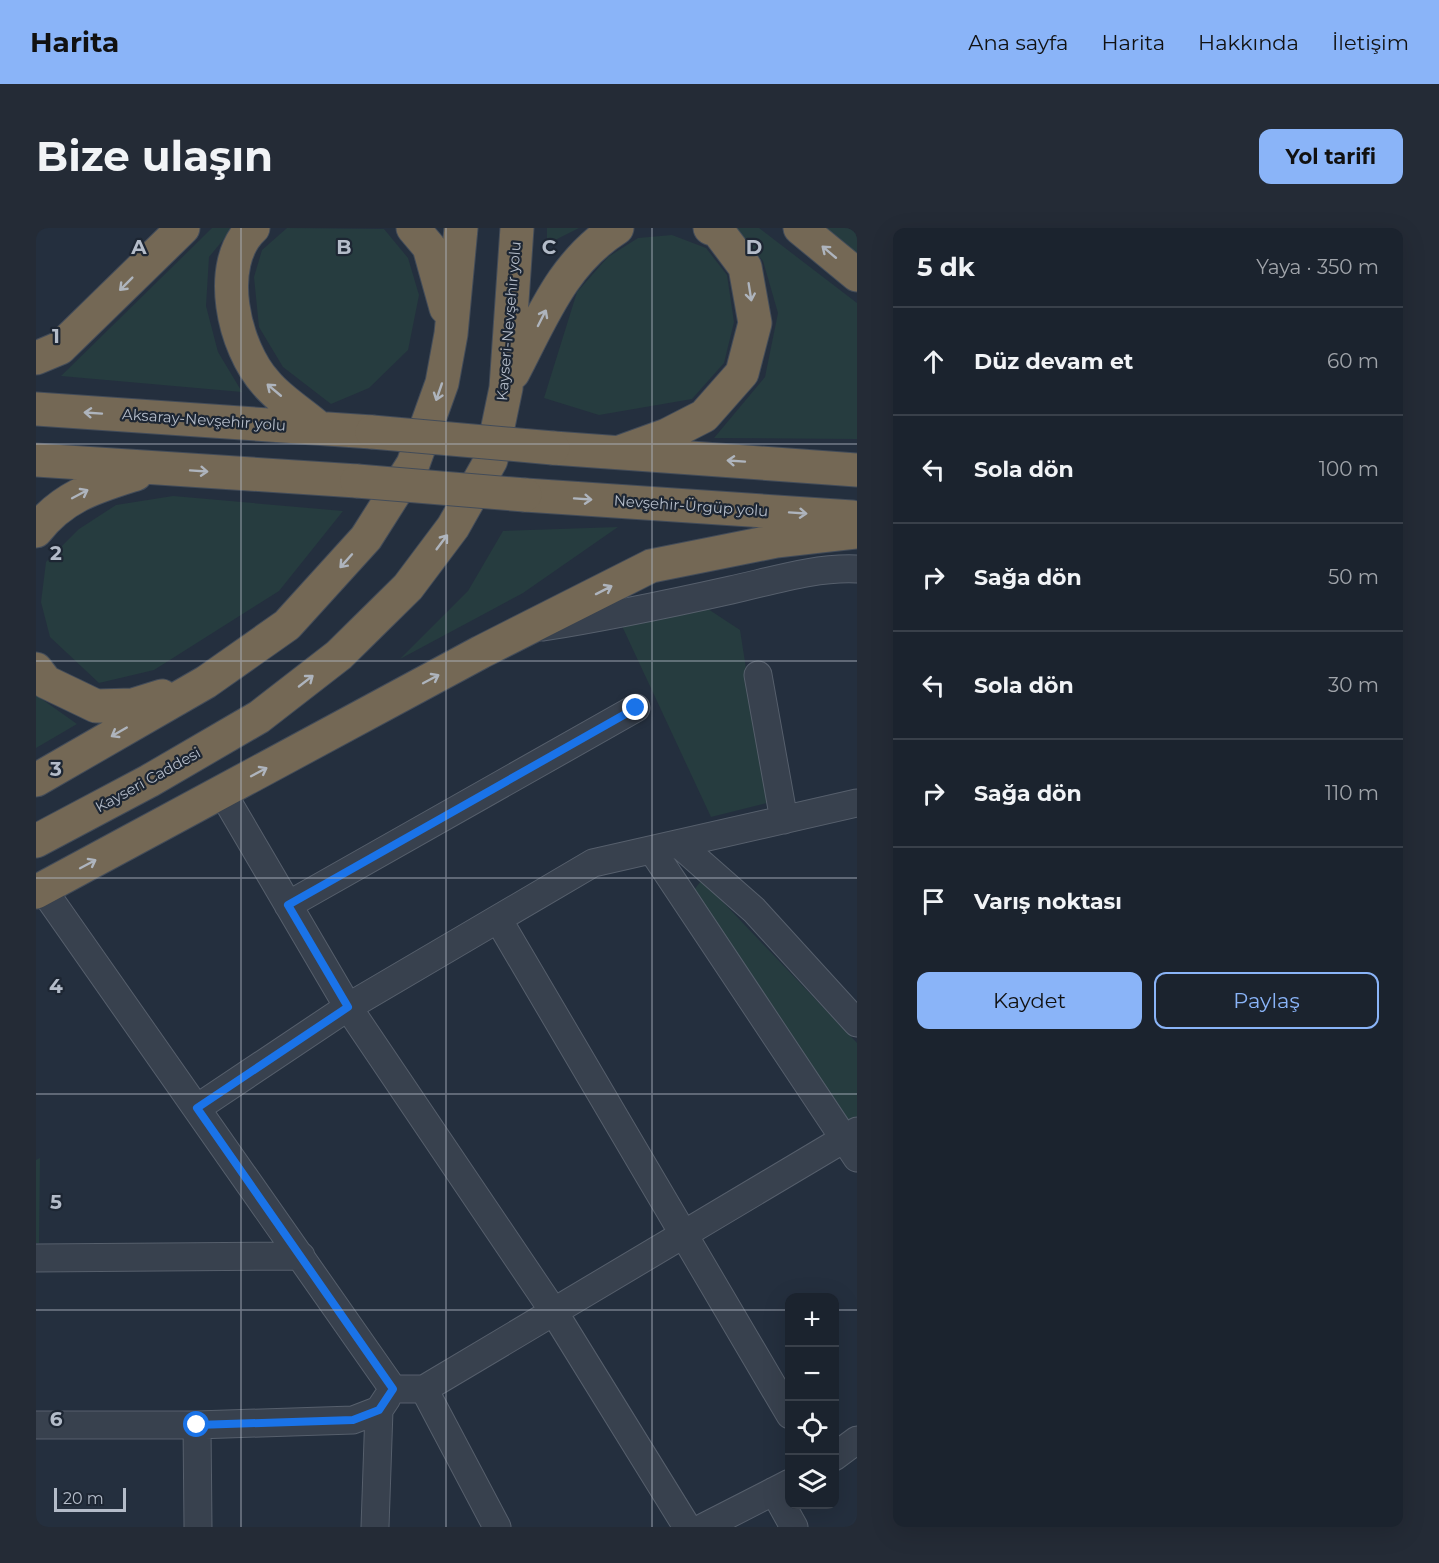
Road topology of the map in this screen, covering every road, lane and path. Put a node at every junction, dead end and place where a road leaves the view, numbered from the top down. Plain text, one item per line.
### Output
1 (183, 228) edge
2 (253, 228) edge
3 (413, 228) edge
4 (461, 228) edge
5 (517, 228) edge
6 (617, 228) edge
7 (710, 228) edge
8 (800, 228) edge
9 (857, 275) edge
10 (451, 334) junction
11 (36, 358) edge
12 (506, 388) junction
13 (36, 409) edge
14 (319, 428) junction
15 (620, 452) junction
16 (36, 460) edge
17 (153, 469) junction
18 (857, 470) edge
19 (857, 518) edge
20 (36, 531) edge
21 (857, 532) edge
22 (857, 569) edge
23 (524, 630) junction
24 (36, 669) edge
25 (758, 675) dead end
26 (206, 682) junction
27 (636, 708) dead end
28 (260, 717) joint
29 (36, 780) edge
30 (222, 792) junction
31 (857, 803) edge
32 (784, 820) junction
33 (36, 841) edge
34 (679, 844) junction
35 (652, 850) junction
36 (39, 890) edge
37 (288, 905) junction
38 (498, 919) junction
39 (348, 1007) junction
40 (857, 1023) edge
41 (197, 1108) junction
42 (853, 1143) edge
43 (683, 1235) junction
44 (301, 1256) junction
45 (36, 1258) edge
46 (554, 1312) junction
47 (424, 1389) junction
48 (386, 1400) junction
49 (785, 1408) edge
50 (36, 1425) edge
51 (197, 1425) junction
52 (857, 1440) edge
53 (837, 1455) edge
54 (782, 1487) edge
55 (198, 1527) edge
56 (375, 1527) edge
57 (497, 1527) edge
58 (687, 1527) edge
59 (704, 1527) edge
60 (794, 1527) edge

1 -> 11 highway
14 -> 2 highway
3 - 10 highway
4 - 10 highway
5 - 12 highway, Kayseri-Nevşehir yolu
12 -> 6 highway
7 -> 15 highway
9 -> 8 highway
10 -> 26 highway
28 -> 12 highway, Kayseri-Nevşehir yolu
14 -> 13 highway, Aksaray-Nevşehir yolu
14 - 15 highway, Aksaray-Nevşehir yolu, bridge
18 -> 15 highway
16 - 17 highway
17 -> 19 highway, Nevşehir-Ürgüp yolu, bridge
20 -> 17 highway
23 -> 21 highway
22 - 23 street
30 -> 23 highway
24 - 26 highway
25 - 32 street
26 -> 29 highway
27 - 37 street
28 - 33 highway, Kayseri Caddesi
36 -> 30 highway
30 - 37 street
31 - 32 street
32 - 34 street
34 - 35 street
34 - 40 street
35 - 38 street
35 - 42 street
36 - 41 street
37 - 39 street
38 - 39 street
38 - 43 street
39 - 41 street
39 - 46 street
41 - 44 street
42 - 43 street
43 - 46 street
43 - 49 street
44 - 45 street
44 - 48 street
46 - 47 street
46 - 58 street
47 - 48 street
47 - 57 street
48 - 51 street
48 - 56 street
50 - 51 street
51 - 55 street
52 - 53 street
54 - 59 street
54 - 60 street

